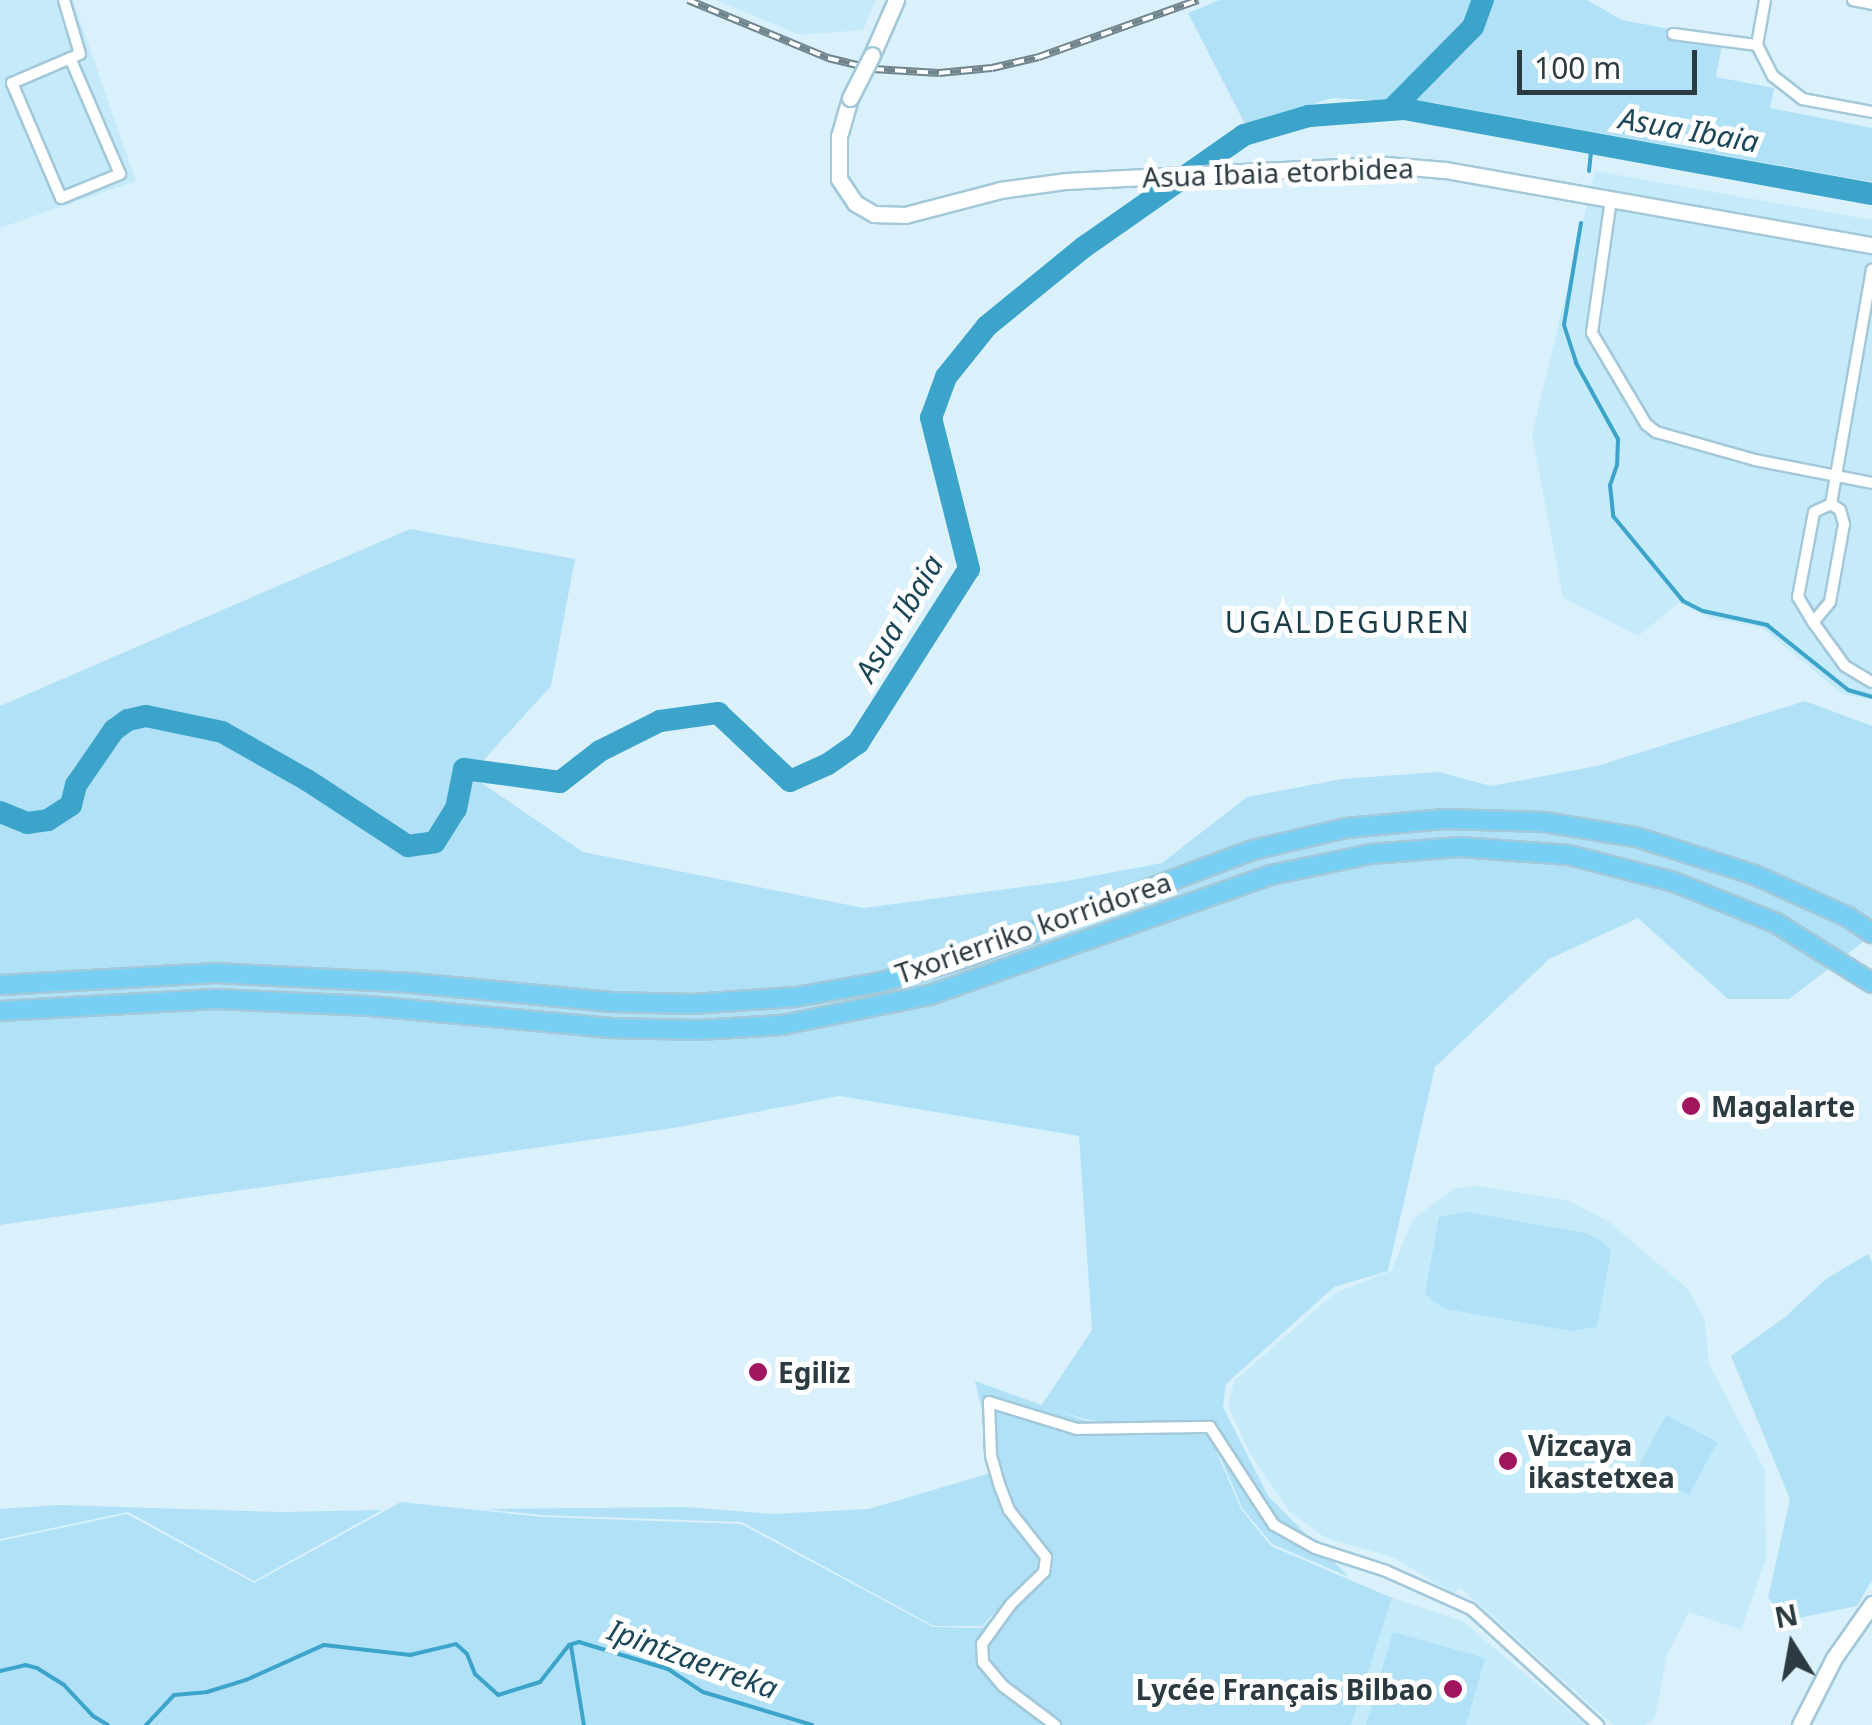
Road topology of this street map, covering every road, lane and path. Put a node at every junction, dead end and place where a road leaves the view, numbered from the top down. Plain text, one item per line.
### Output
1 (64, 0) edge
2 (896, 0) edge
3 (1764, 0) edge
4 (1853, 0) edge
5 (1872, 4) edge
6 (1673, 34) dead end
7 (1758, 45) junction
8 (70, 58) junction
9 (1872, 112) edge
10 (1611, 198) junction
11 (1872, 244) edge
12 (1872, 270) edge
13 (1838, 477) junction
14 (1872, 484) edge
15 (1831, 504) junction
16 (1813, 622) junction
17 (1872, 682) edge
18 (1872, 933) edge
19 (1872, 983) edge
20 (0, 985) edge
21 (0, 1011) edge
22 (1872, 1604) edge
23 (1056, 1725) edge
24 (1598, 1725) edge
25 (1800, 1725) edge

1 - 8 street
2 - 10 street, Asua Ibaia etorbidea, bridge
3 - 7 street
4 - 5 street
6 - 7 street
7 - 9 street
8 - 8 street
10 - 11 street, Asua Ibaia etorbidea
10 - 13 street
12 - 13 street
13 - 14 street
13 - 15 street
15 - 16 street
15 - 16 street
16 - 17 street
18 - 20 highway, Txorierriko korridorea
19 - 21 highway, Txorierriko korridorea
22 - 25 street
23 - 24 street

